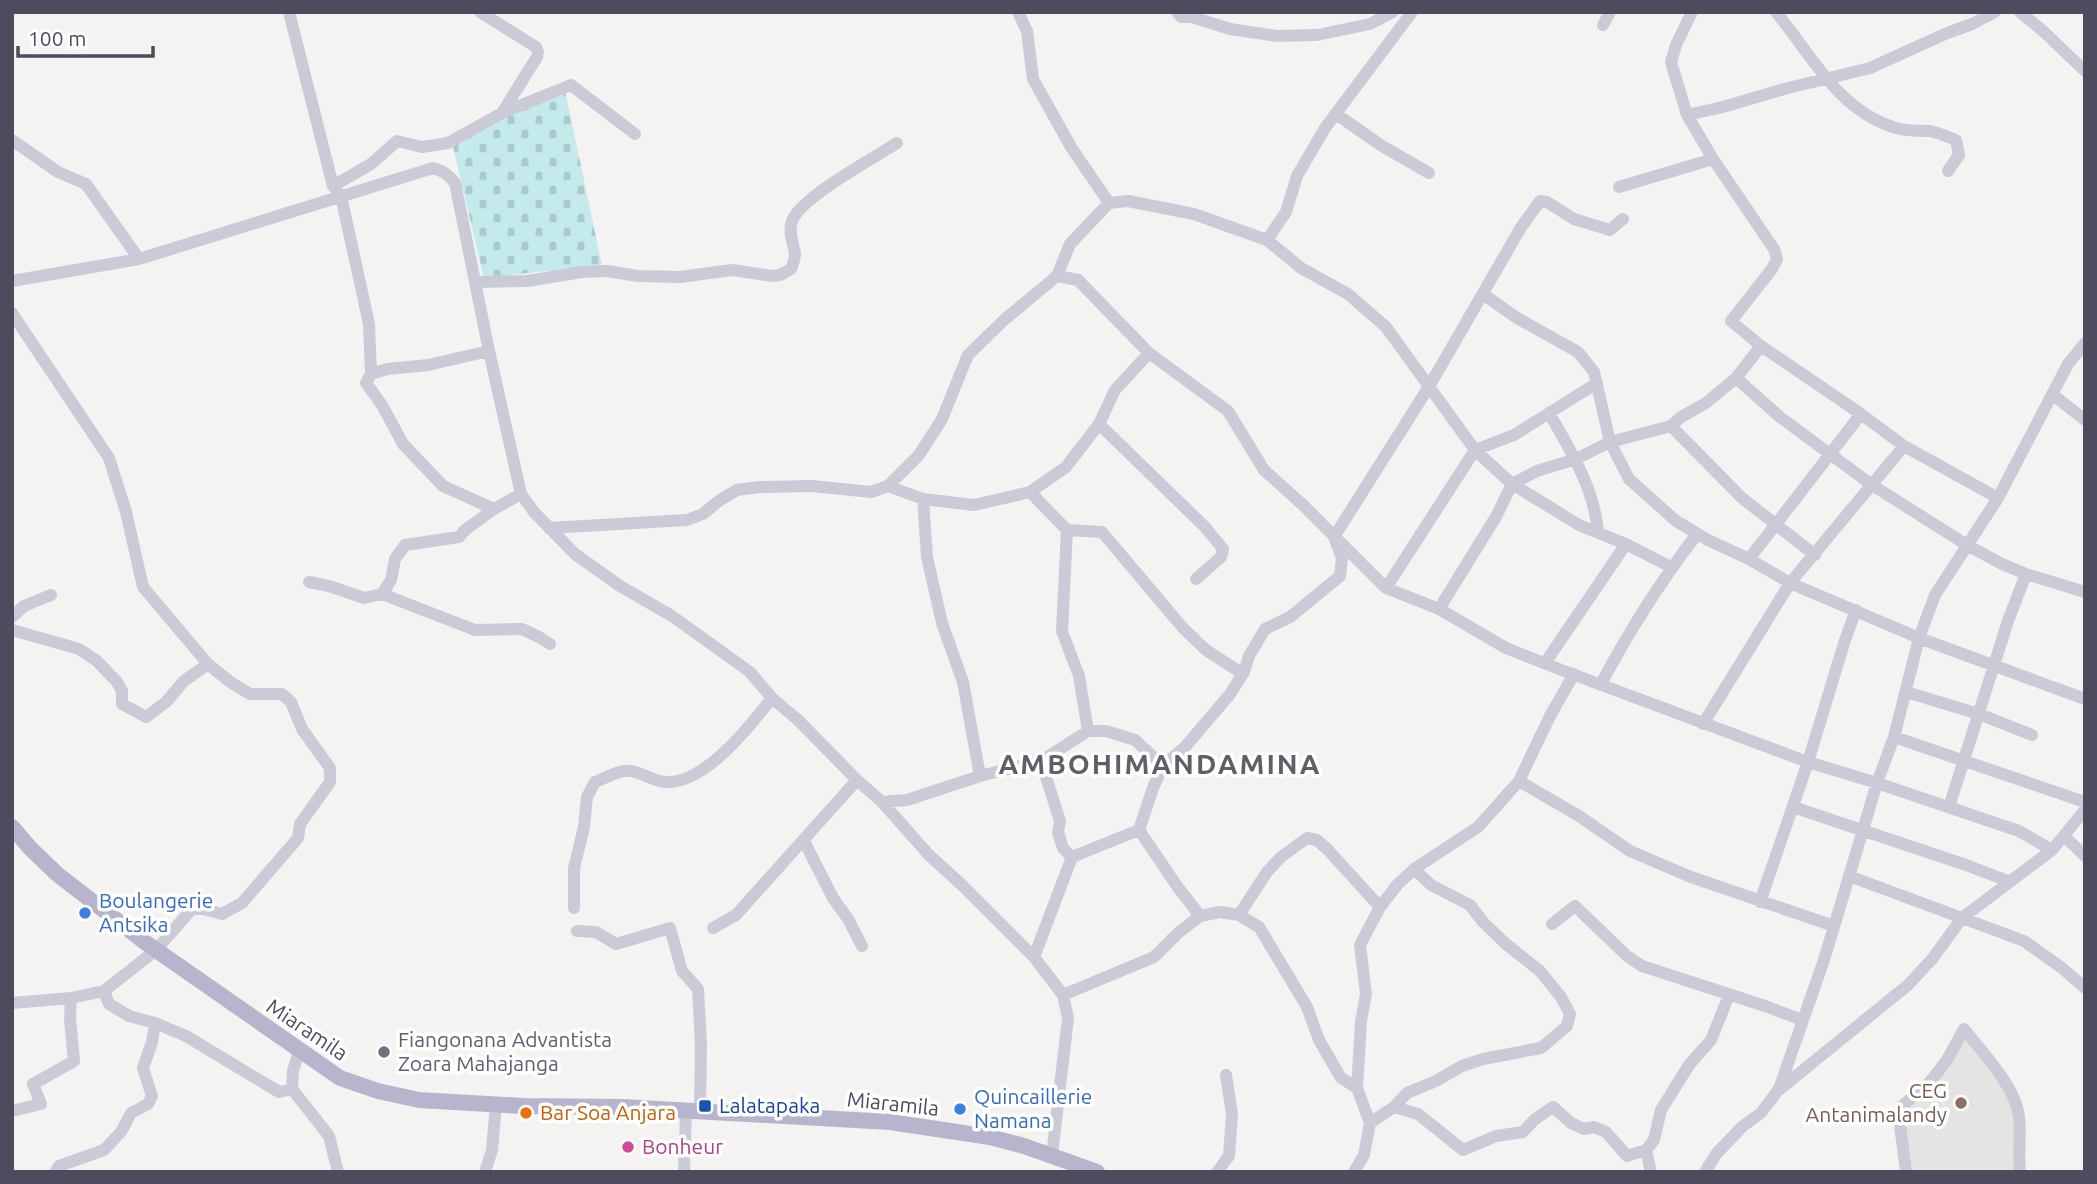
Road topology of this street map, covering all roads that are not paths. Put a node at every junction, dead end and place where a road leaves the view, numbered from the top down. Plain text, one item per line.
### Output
1 (289, 12) edge
2 (480, 12) edge
3 (1018, 12) edge
4 (1177, 12) edge
5 (1393, 12) edge
6 (1412, 12) edge
7 (1610, 12) edge
8 (1692, 12) edge
9 (1776, 12) edge
10 (1995, 12) edge
11 (2020, 12) edge
12 (1603, 25) dead end
13 (2085, 71) edge
14 (1826, 79) junction
15 (502, 113) junction
16 (1336, 114) junction
17 (1687, 115) junction
18 (635, 134) dead end
19 (12, 140) edge
20 (897, 143) dead end
21 (1713, 159) junction
22 (1948, 171) dead end
23 (1429, 173) dead end
24 (1619, 187) dead end
25 (337, 191) junction
26 (1109, 203) junction
27 (1623, 219) dead end
28 (1267, 240) junction
29 (139, 259) junction
30 (1057, 276) junction
31 (12, 281) edge
32 (476, 282) junction
33 (1483, 294) junction
34 (12, 313) edge
35 (2085, 342) edge
36 (1761, 346) junction
37 (489, 351) junction
38 (1149, 353) junction
39 (371, 374) junction
40 (1736, 378) junction
41 (1597, 383) junction
42 (1430, 385) junction
43 (2052, 394) junction
44 (1549, 414) junction
45 (1861, 414) junction
46 (2085, 420) edge
47 (1098, 424) junction
48 (1671, 426) junction
49 (1610, 442) junction
50 (1904, 446) junction
51 (1475, 450) junction
52 (1830, 453) junction
53 (1576, 459) junction
54 (1512, 484) junction
55 (1872, 485) junction
56 (888, 486) junction
57 (1030, 492) junction
58 (521, 494) junction
59 (1998, 498) junction
60 (923, 499) junction
61 (494, 509) junction
62 (1776, 523) junction
63 (549, 528) junction
64 (1067, 530) junction
65 (1598, 533) junction
66 (1697, 534) junction
67 (1334, 537) junction
68 (1626, 544) junction
69 (1967, 545) junction
70 (1815, 555) junction
71 (1749, 559) junction
72 (1671, 567) junction
73 (2026, 574) junction
74 (1196, 579) dead end
75 (309, 582) dead end
76 (1790, 583) junction
77 (1386, 588) junction
78 (2085, 592) edge
79 (382, 594) junction
80 (51, 595) dead end
81 (1439, 609) junction
82 (1856, 610) junction
83 (12, 617) edge
84 (12, 631) edge
85 (1919, 638) junction
86 (550, 644) dead end
87 (1545, 663) junction
88 (208, 664) junction
89 (1995, 666) junction
90 (1243, 674) junction
91 (1574, 674) junction
92 (1601, 684) junction
93 (1906, 692) junction
94 (772, 698) junction
95 (2085, 699) edge
96 (1979, 714) junction
97 (1703, 724) junction
98 (1088, 731) junction
99 (2032, 735) dead end
100 (1894, 737) junction
101 (1041, 761) junction
102 (1965, 761) junction
103 (1808, 762) junction
104 (1163, 766) junction
105 (980, 776) junction
106 (857, 780) junction
107 (1519, 781) junction
108 (1877, 783) junction
109 (883, 802) junction
110 (2085, 802) edge
111 (1793, 807) junction
112 (1949, 807) junction
113 (2085, 810) edge
114 (12, 827) edge
115 (1139, 830) junction
116 (1864, 831) junction
117 (2064, 836) junction
118 (804, 841) junction
119 (2052, 850) junction
120 (2085, 856) edge
121 (1072, 857) junction
122 (1415, 869) junction
123 (1849, 876) junction
124 (2008, 881) junction
125 (1760, 902) junction
126 (1380, 907) junction
127 (574, 908) dead end
128 (1239, 915) junction
129 (1200, 916) junction
130 (1962, 918) junction
131 (1552, 924) dead end
132 (1834, 926) junction
133 (713, 928) dead end
134 (577, 931) dead end
135 (862, 946) dead end
136 (156, 950) junction
137 (1034, 957) junction
138 (2085, 988) edge
139 (104, 991) junction
140 (1063, 995) junction
141 (1729, 995) junction
142 (71, 998) junction
143 (12, 1003) edge
144 (1802, 1020) junction
145 (155, 1023) junction
146 (299, 1051) junction
147 (1226, 1076) dead end
148 (1357, 1088) junction
149 (292, 1089) junction
150 (1779, 1089) junction
151 (496, 1104) junction
152 (1394, 1107) junction
153 (12, 1111) edge
154 (693, 1112) junction
155 (1370, 1123) junction
156 (329, 1136) junction
157 (1646, 1150) junction
158 (1052, 1155) junction
159 (55, 1172) edge
160 (338, 1172) edge
161 (348, 1172) edge
162 (485, 1172) edge
163 (684, 1172) edge
164 (1097, 1172) edge
165 (1217, 1172) edge
166 (1354, 1172) edge
167 (1651, 1172) edge
168 (1705, 1172) edge
169 (1906, 1172) edge
170 (2020, 1172) edge

1 - 25 street
2 - 15 street
3 - 26 street
4 - 5 street
6 - 16 street
7 - 12 street
8 - 17 street
9 - 14 street
10 - 14 street
11 - 13 street
14 - 17 street
14 - 22 street
15 - 18 street
15 - 25 street
16 - 23 street
16 - 28 street
17 - 21 street
19 - 29 street
20 - 32 street
21 - 24 street
21 - 36 street
25 - 29 street
25 - 32 street
25 - 39 street
26 - 28 street
26 - 30 street
27 - 33 street
28 - 42 street
29 - 31 street
30 - 38 street
30 - 56 street
32 - 37 street
33 - 41 street
33 - 42 street
34 - 88 street
35 - 43 street
36 - 40 street
36 - 45 street
37 - 39 street
37 - 58 street
38 - 47 street
38 - 67 street
39 - 61 street
40 - 48 street
40 - 52 street
41 - 44 street
41 - 49 street
42 - 51 street
42 - 67 street
43 - 46 street
43 - 59 street
44 - 51 street
44 - 53 street
45 - 50 street
45 - 52 street
47 - 57 street
47 - 74 street
48 - 49 street
48 - 62 street
49 - 53 street
49 - 66 street
50 - 55 street
50 - 59 street
51 - 54 street
51 - 77 street
52 - 55 street
52 - 62 street
53 - 54 street
53 - 65 street
54 - 65 street
54 - 81 street
55 - 69 street
55 - 70 street
56 - 60 street
56 - 63 street
57 - 60 street
57 - 64 street
58 - 61 street
58 - 63 street
59 - 69 street
60 - 105 street
61 - 79 street
62 - 70 street
62 - 71 street
63 - 94 street
64 - 90 street
64 - 98 street
65 - 68 street
66 - 71 street
66 - 72 street
67 - 77 street
67 - 90 street
68 - 72 street
68 - 87 street
69 - 73 street
69 - 85 street
70 - 76 street
71 - 76 street
72 - 92 street
73 - 78 street
73 - 89 street
75 - 79 street
76 - 82 street
76 - 97 street
77 - 81 street
79 - 86 street
80 - 83 street
81 - 87 street
82 - 85 street
82 - 103 street
84 - 88 street
85 - 89 street
85 - 93 street
87 - 91 street
88 - 136 street
89 - 95 street
89 - 96 street
90 - 104 street
91 - 92 street
91 - 107 street
92 - 97 street
93 - 96 street
93 - 100 street
94 - 106 street
94 - 127 street
96 - 99 street
96 - 102 street
97 - 103 street
98 - 101 street
98 - 104 street
100 - 102 street
100 - 108 street
101 - 105 street
101 - 121 street
102 - 110 street
102 - 112 street
103 - 108 street
103 - 111 street
104 - 115 street
105 - 109 street
106 - 109 street
106 - 118 street
107 - 122 street
107 - 125 street
108 - 112 street
108 - 116 street
109 - 137 street
111 - 116 street
111 - 125 street
112 - 119 street
113 - 117 street
114 - 136 main road, Miaramila
115 - 121 street
115 - 129 street
116 - 123 street
116 - 124 street
117 - 119 street
117 - 120 street
118 - 133 street
118 - 135 street
119 - 124 street
121 - 137 street
122 - 126 street
122 - 152 street
123 - 130 street
123 - 132 street
124 - 130 street
125 - 132 street
126 - 128 street
126 - 148 street
128 - 129 street
128 - 148 street
129 - 140 street
130 - 138 street
130 - 150 street
131 - 141 street
132 - 144 street
134 - 154 street
136 - 139 street
136 - 146 main road, Miaramila
137 - 140 street
139 - 142 street
139 - 145 street
140 - 158 street
141 - 144 street
141 - 157 street
142 - 143 street
142 - 153 street
144 - 150 street
145 - 149 street
145 - 159 street
146 - 149 street
146 - 151 main road, Miaramila
147 - 165 street
148 - 155 street
149 - 156 street
150 - 168 street
151 - 154 main road, Miaramila
151 - 162 street
152 - 155 street
152 - 157 street
154 - 158 main road, Miaramila
154 - 163 street
155 - 166 street
156 - 160 street
156 - 161 street
157 - 167 street
158 - 164 main road, Miaramila
169 - 170 street

